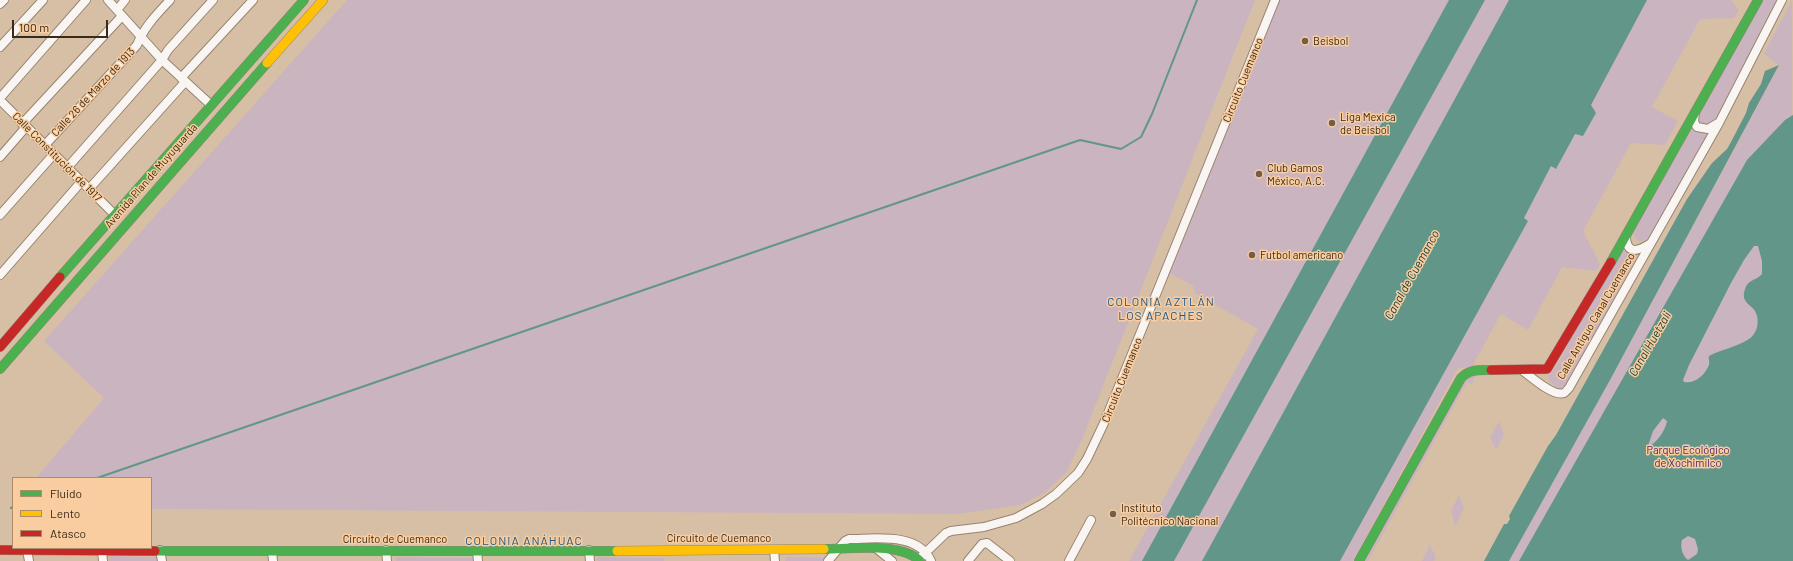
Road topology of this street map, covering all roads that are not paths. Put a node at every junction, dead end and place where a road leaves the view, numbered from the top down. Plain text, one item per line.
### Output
1 (4, 0) edge
2 (43, 0) edge
3 (86, 0) edge
4 (108, 0) edge
5 (125, 0) edge
6 (170, 0) edge
7 (213, 0) edge
8 (253, 0) edge
9 (304, 0) edge
10 (322, 0) edge
11 (1275, 0) edge
12 (1758, 0) edge
13 (1782, 0) edge
14 (0, 4) edge
15 (119, 13) junction
16 (140, 36) junction
17 (0, 48) edge
18 (162, 60) junction
19 (183, 80) junction
20 (0, 99) edge
21 (211, 105) junction
22 (1695, 112) junction
23 (1719, 123) junction
24 (24, 125) junction
25 (45, 145) junction
26 (54, 154) junction
27 (0, 157) edge
28 (67, 168) junction
29 (81, 182) junction
30 (89, 190) junction
31 (114, 214) junction
32 (0, 215) edge
33 (1626, 234) junction
34 (1653, 242) junction
35 (0, 275) edge
36 (0, 347) edge
37 (0, 369) edge
38 (1522, 370) junction
39 (1091, 520) dead end
40 (838, 549) junction
41 (877, 549) junction
42 (0, 550) edge
43 (28, 550) junction
44 (102, 550) junction
45 (160, 550) junction
46 (386, 550) junction
47 (589, 550) junction
48 (774, 550) junction
49 (272, 551) junction
50 (926, 552) junction
51 (477, 556) edge
52 (830, 560) edge
53 (919, 560) edge
54 (29, 561) edge
55 (103, 561) edge
56 (162, 561) edge
57 (273, 561) edge
58 (387, 561) edge
59 (590, 561) edge
60 (775, 561) edge
61 (892, 561) edge
62 (931, 561) edge
63 (968, 561) edge
64 (1010, 561) edge
65 (1069, 561) edge
66 (1360, 561) edge

1 - 14 street
2 - 17 street
3 - 20 street
4 - 15 street
5 - 15 street
6 - 16 street, Calle 26 de Marzo de 1913
7 - 18 street
8 - 19 street
9 - 21 street, Avenida Plan de Muyuguarda
10 - 37 street, Avenida Plan de Muyuguarda
11 - 50 street, Circuito Cuemanco
12 - 22 street, Calle Antiguo Canal Cuemanco
13 - 23 street, Calle Antiguo Canal Cuemanco
15 - 16 street
15 - 24 street
16 - 18 street
16 - 25 street, Calle 26 de Marzo de 1913
18 - 19 street
18 - 28 street
19 - 21 street
19 - 30 street
20 - 24 street, Calle Constitución de 1917
21 - 31 street, Avenida Plan de Muyuguarda
22 - 23 street
22 - 33 street, Calle Antiguo Canal Cuemanco
23 - 34 street, Calle Antiguo Canal Cuemanco
24 - 25 street, Calle Constitución de 1917
24 - 27 street
25 - 26 street, Calle Constitución de 1917
26 - 28 street, Calle Constitución de 1917
26 - 32 street
28 - 29 street, Calle Constitución de 1917
29 - 30 street, Calle Constitución de 1917
29 - 35 street
30 - 31 street, Calle Constitución de 1917
31 - 36 street, Avenida Plan de Muyuguarda
33 - 34 street
33 - 38 street, Calle Antiguo Canal Cuemanco
34 - 38 street, Calle Antiguo Canal Cuemanco
38 - 66 street
39 - 65 street
40 - 41 street, Circuito de Cuemanco
40 - 48 street, Circuito de Cuemanco
40 - 50 street, Circuito de Cuemanco
40 - 52 street
41 - 53 street, Circuito de Cuemanco
41 - 61 street
42 - 43 street, Circuito de Cuemanco
43 - 44 street, Circuito de Cuemanco
43 - 54 street
44 - 45 street, Circuito de Cuemanco
44 - 55 street
45 - 49 street, Circuito de Cuemanco
45 - 56 street
46 - 49 street, Circuito de Cuemanco
46 - 51 street, Circuito de Cuemanco
46 - 58 street
47 - 48 street, Circuito de Cuemanco
47 - 51 street, Circuito de Cuemanco
47 - 59 street
48 - 60 street
49 - 57 street
50 - 53 street, Circuito Cuemanco
50 - 62 street
63 - 64 street

